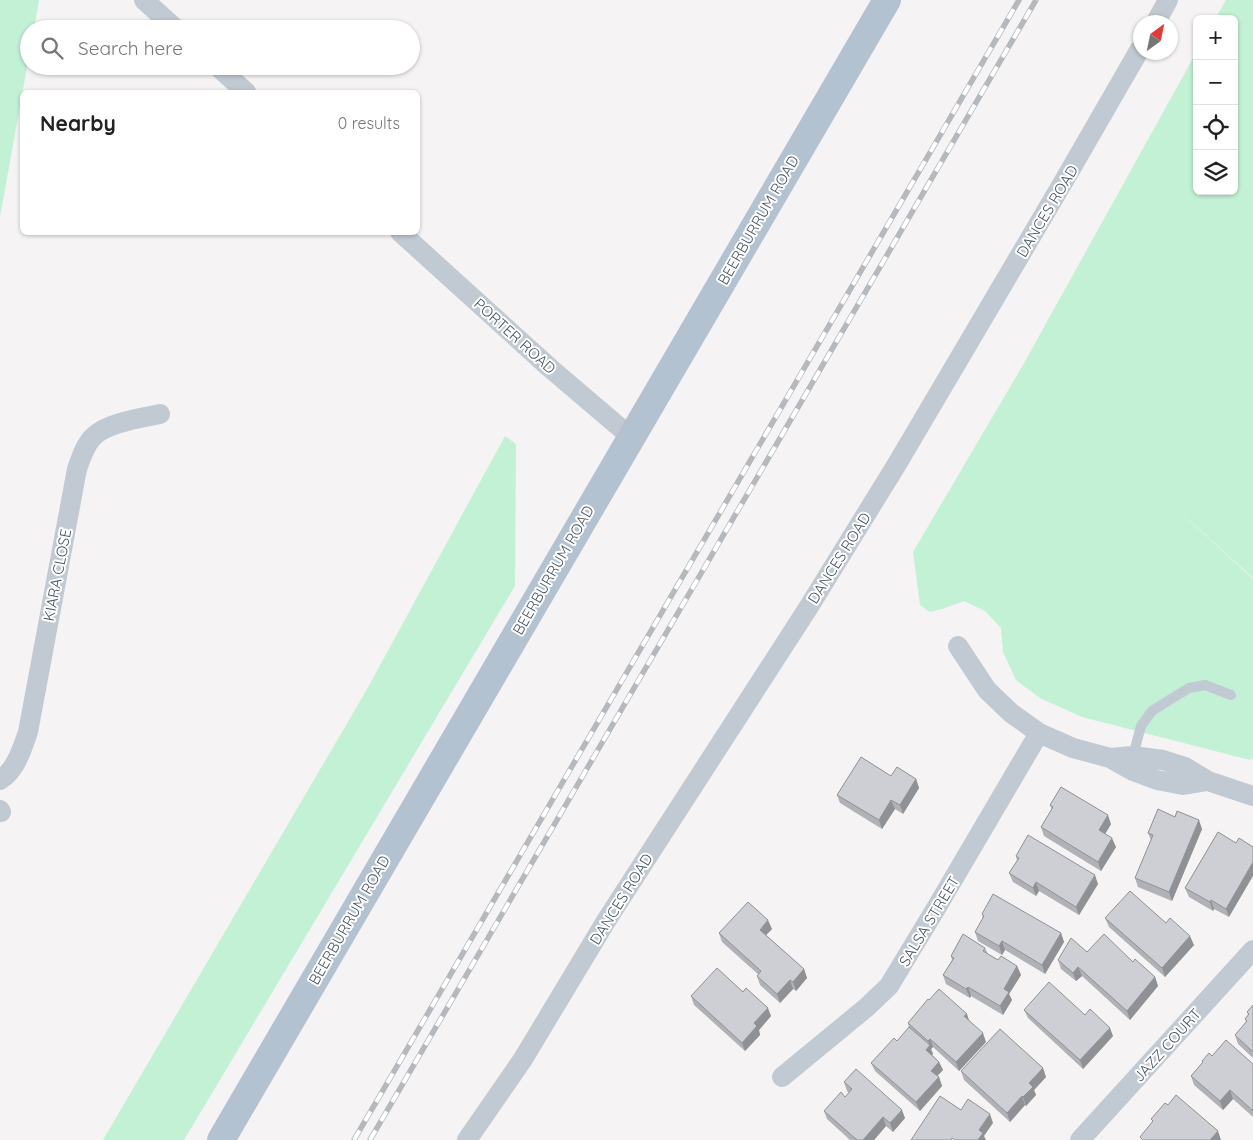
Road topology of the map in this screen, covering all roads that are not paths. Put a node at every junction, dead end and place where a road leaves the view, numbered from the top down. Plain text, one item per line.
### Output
1 (144, 0) edge
2 (887, 0) edge
3 (1168, 0) edge
4 (1160, 15) edge
5 (166, 20) edge
6 (1134, 60) edge
7 (227, 75) edge
8 (244, 90) edge
9 (403, 235) edge
10 (160, 414) dead end
11 (631, 436) junction
12 (958, 646) dead end
13 (1231, 696) dead end
14 (1039, 734) junction
15 (1133, 756) junction
16 (1110, 758) junction
17 (0, 780) edge
18 (1208, 781) junction
19 (1253, 796) edge
20 (1253, 950) edge
21 (522, 1059) junction
22 (782, 1077) dead end
23 (220, 1140) edge
24 (468, 1140) edge
25 (483, 1140) edge
26 (1080, 1140) edge

1 - 5 street
2 - 11 main road, BEERBURRUM ROAD
3 - 4 street
6 - 21 street, DANCES ROAD
7 - 8 street
9 - 11 street, PORTER ROAD
10 - 17 street, KIARA CLOSE
11 - 23 main road, BEERBURRUM ROAD
12 - 14 street
13 - 15 lane
14 - 16 street
14 - 22 street, SALSA STREET
15 - 16 street
15 - 18 street
16 - 18 street
18 - 19 street
20 - 26 street, JAZZ COURT
21 - 24 street, DANCES ROAD
21 - 25 street, DANCES ROAD

